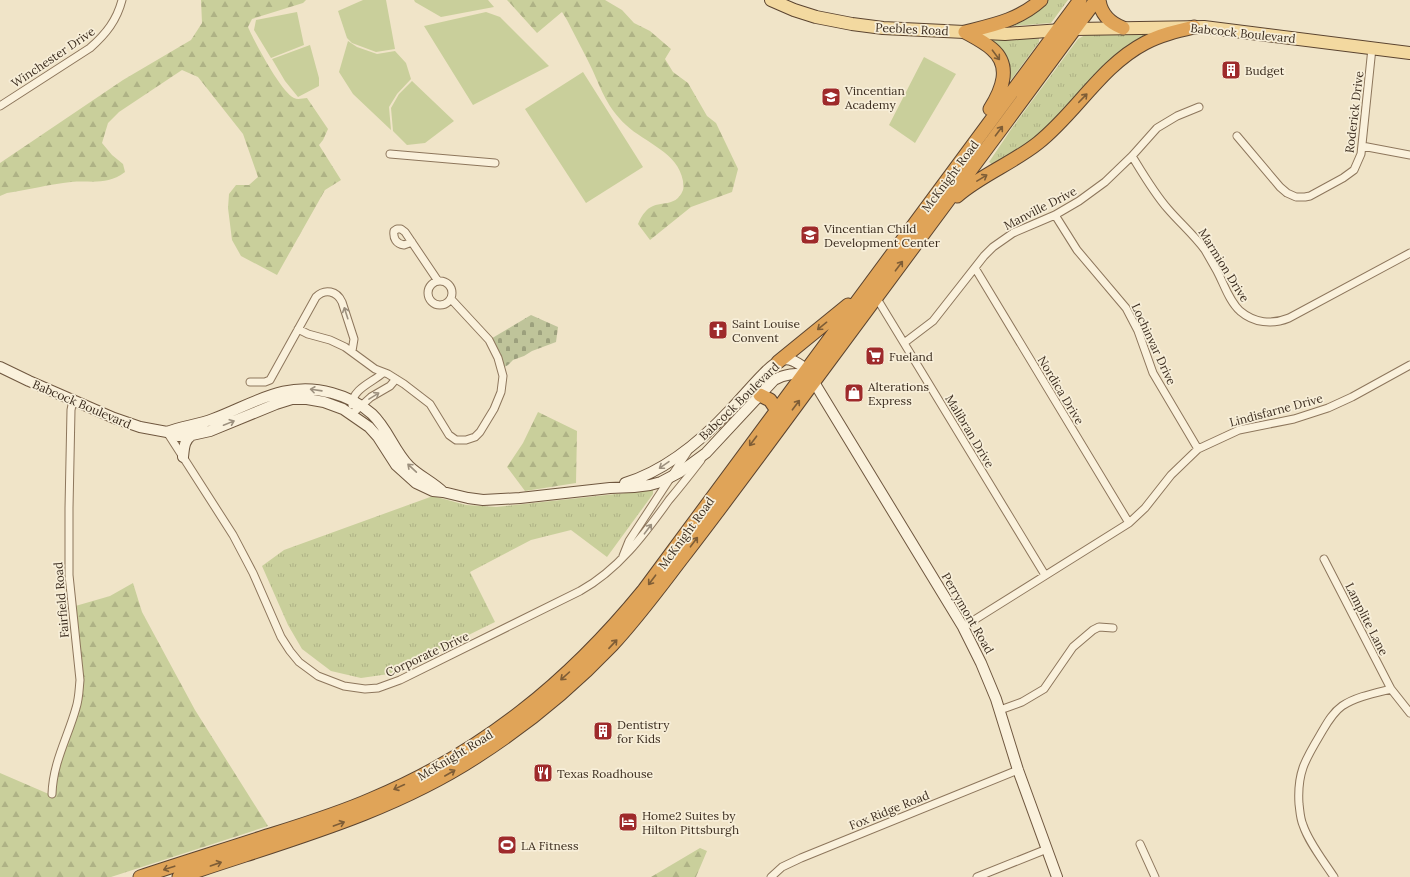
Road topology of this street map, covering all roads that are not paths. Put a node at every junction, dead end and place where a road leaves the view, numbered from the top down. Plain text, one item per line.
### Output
1 (122, 0) edge
2 (771, 0) edge
3 (1041, 0) edge
4 (1080, 0) edge
5 (1096, 0) edge
6 (1099, 0) edge
7 (1194, 27) junction
8 (1123, 28) junction
9 (1075, 29) junction
10 (1057, 30) junction
11 (965, 32) junction
12 (1372, 48) junction
13 (1410, 53) edge
14 (0, 106) edge
15 (1199, 107) dead end
16 (1237, 136) dead end
17 (1362, 146) junction
18 (390, 154) dead end
19 (1410, 155) edge
20 (1132, 156) junction
21 (495, 163) dead end
22 (946, 180) junction
23 (940, 210) junction
24 (1056, 215) junction
25 (412, 242) dead end
26 (1410, 253) edge
27 (975, 268) junction
28 (438, 281) junction
29 (863, 292) junction
30 (876, 297) junction
31 (451, 299) junction
32 (298, 329) junction
33 (904, 343) junction
34 (352, 351) junction
35 (778, 362) junction
36 (1410, 365) edge
37 (0, 367) edge
38 (804, 372) junction
39 (383, 373) junction
40 (396, 379) junction
41 (250, 382) dead end
42 (814, 382) junction
43 (760, 395) junction
44 (73, 400) junction
45 (352, 401) junction
46 (361, 406) junction
47 (776, 409) junction
48 (352, 414) junction
49 (167, 432) junction
50 (192, 435) junction
51 (696, 442) junction
52 (1198, 449) junction
53 (706, 453) junction
54 (183, 458) junction
55 (671, 477) junction
56 (610, 488) junction
57 (443, 492) junction
58 (1129, 523) junction
59 (622, 558) junction
60 (1324, 559) dead end
61 (1045, 575) junction
62 (963, 627) junction
63 (1113, 628) dead end
64 (1391, 689) junction
65 (1000, 710) junction
66 (1410, 713) edge
67 (1018, 770) junction
68 (52, 794) dead end
69 (1140, 844) dead end
70 (1047, 849) junction
71 (140, 877) edge
72 (179, 877) edge
73 (771, 877) edge
74 (977, 877) edge
75 (1057, 877) edge
76 (1155, 877) edge
77 (1334, 877) edge

1 - 14 street, Winchester Drive
2 - 11 main road, Peebles Road
3 - 11 highway
4 - 10 highway, McKnight Road
5 - 9 highway, McKnight Road
6 - 8 highway
7 - 8 main road, Babcock Boulevard
7 - 12 main road, Babcock Boulevard
23 -> 7 highway
8 - 9 main road, Babcock Boulevard
9 - 10 main road, Peebles Road
23 -> 9 highway, McKnight Road
10 - 11 main road, Peebles Road
10 - 22 highway, McKnight Road
11 -> 22 highway
12 - 13 main road, Babcock Boulevard
12 - 17 street, Roderick Drive
15 - 20 street, Manville Drive
16 - 17 street, Roderick Drive
17 - 19 street
18 - 21 street
20 - 24 street, Manville Drive
20 - 26 street, Marmion Drive
22 - 29 highway, McKnight Road
30 -> 23 highway, McKnight Road
24 - 27 street, Manville Drive
24 - 52 street, Lochinvar Drive
25 - 28 street
27 - 33 street, Manville Drive
27 - 58 street, Nordica Drive
28 - 31 street
28 - 31 street
29 -> 35 highway
29 - 38 highway, McKnight Road
30 - 33 street, Malibran Drive
30 - 42 highway, McKnight Road
31 - 40 street
32 - 34 street
34 -> 32 street
32 - 41 street
33 - 61 street, Malibran Drive
34 - 39 street
35 - 38 street, Babcock Boulevard
35 - 51 street, Babcock Boulevard
36 - 52 street, Lindisfarne Drive
37 - 44 street, Babcock Boulevard
38 - 42 street
38 - 43 street, Babcock Boulevard
38 - 47 highway, McKnight Road
39 - 40 street
39 - 45 street
46 -> 40 street
42 - 62 street, Perrymont Road
72 -> 42 highway, McKnight Road
43 - 47 highway
43 - 53 street, Babcock Boulevard
44 - 49 street, Babcock Boulevard
44 - 68 street, Fairfield Road
45 - 46 street, Babcock Boulevard
45 - 48 street
45 -> 49 street, Babcock Boulevard
46 - 48 street
57 -> 46 street, Babcock Boulevard
47 -> 71 highway, McKnight Road
50 -> 48 street, Babcock Boulevard
48 - 57 street, Babcock Boulevard
49 - 50 street, Babcock Boulevard
49 - 54 street, Corporate Drive
50 - 54 street
51 - 55 street, Corporate Drive
51 -> 56 street, Babcock Boulevard
52 - 58 street, Lindisfarne Drive
53 - 55 street, Babcock Boulevard
59 -> 53 street, Corporate Drive
54 - 59 street, Corporate Drive
55 - 56 street, Babcock Boulevard
55 - 59 street, Corporate Drive
56 - 57 street, Babcock Boulevard
58 - 61 street, Lindisfarne Drive
60 - 64 street, Lamplite Lane
61 - 62 street, Lindisfarne Drive
62 - 65 street, Perrymont Road
63 - 65 street
64 - 66 street, Lamplite Lane
64 - 77 street
65 - 67 street, Perrymont Road
67 - 70 street, Perrymont Road
67 - 73 street, Fox Ridge Road
69 - 76 street
70 - 74 street
70 - 75 street, Perrymont Road

